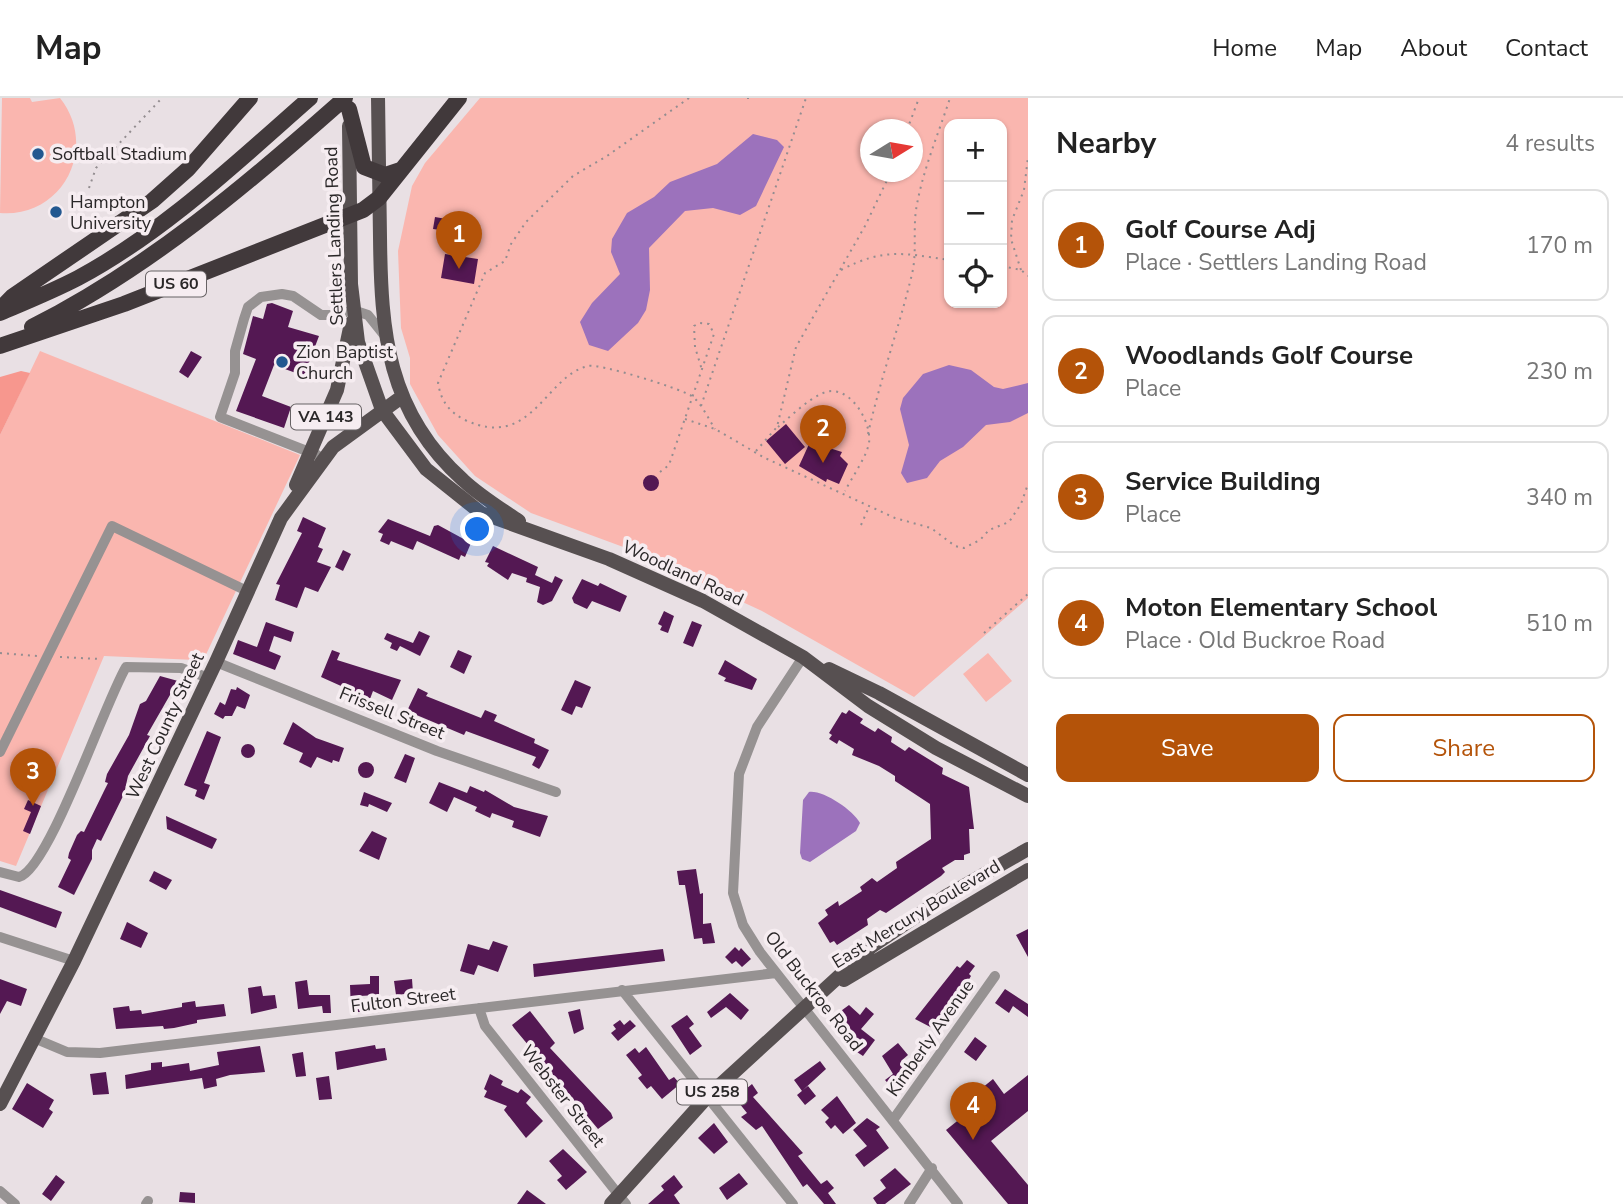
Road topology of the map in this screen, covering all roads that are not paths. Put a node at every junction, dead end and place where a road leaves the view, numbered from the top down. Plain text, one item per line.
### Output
1 (250, 98) edge
2 (310, 98) edge
3 (378, 98) edge
4 (459, 98) edge
5 (348, 102) edge
6 (400, 170) junction
7 (379, 174) junction
8 (379, 198) junction
9 (350, 217) junction
10 (353, 310) junction
11 (0, 311) edge
12 (384, 335) junction
13 (0, 344) edge
14 (403, 396) junction
15 (382, 410) junction
16 (317, 455) junction
17 (541, 535) junction
18 (247, 591) junction
19 (803, 657) junction
20 (216, 662) junction
21 (209, 678) junction
22 (0, 752) edge
23 (1028, 775) edge
24 (556, 792) dead end
25 (1028, 796) edge
26 (1028, 849) edge
27 (1028, 870) edge
28 (0, 872) edge
29 (0, 937) edge
30 (74, 961) junction
31 (776, 973) junction
32 (995, 976) dead end
33 (622, 990) junction
34 (824, 992) junction
35 (479, 1008) junction
36 (804, 1009) junction
37 (36, 1039) junction
38 (708, 1096) junction
39 (0, 1104) edge
40 (893, 1120) junction
41 (932, 1168) junction
42 (0, 1191) edge
43 (619, 1201) edge
44 (15, 1204) edge
45 (793, 1204) edge
46 (909, 1204) edge
47 (958, 1204) edge

1 - 11 highway
2 - 11 highway
3 - 7 main road
4 - 6 highway
5 - 7 highway
5 - 9 main road, Settlers Landing Road / VA 143
5 - 13 highway
6 - 7 highway
6 - 8 highway
7 - 8 main road
8 - 9 highway, US 60
8 - 12 main road
9 - 10 main road, Settlers Landing Road / VA 143
9 - 13 highway, US 60
10 - 12 street
10 - 15 main road, Settlers Landing Road
10 - 16 main road, VA 143
10 - 16 street
12 - 14 main road
14 - 15 main road, VA 143
14 - 17 main road, Woodland Road
15 - 16 main road, VA 143
15 - 17 main road, Woodland Road
16 - 18 main road, West County Street / VA 143
17 - 19 main road, Woodland Road
18 - 20 main road, West County Street / VA 143
18 - 22 street
19 - 23 main road, Woodland Road
19 - 25 main road, Woodland Road
19 - 31 street, Old Buckroe Road
20 - 21 main road, West County Street / VA 143
20 - 24 street, Frissell Street
21 - 28 street
21 - 30 main road, West County Street / VA 143
26 - 34 main road, East Mercury Boulevard / US 258
27 - 34 main road, East Mercury Boulevard / US 258
29 - 30 street
30 - 37 main road, West County Street / VA 143
31 - 33 street, Fulton Street
31 - 36 street, Old Buckroe Road
32 - 40 street, Kimberly Avenue
33 - 35 street, Fulton Street
33 - 38 street
34 - 36 main road, East Mercury Boulevard / US 258
35 - 37 street, Fulton Street
35 - 43 street, Webster Street
36 - 38 main road, East Mercury Boulevard / US 258
36 - 40 street, Old Buckroe Road
37 - 39 main road, West County Street / VA 143
38 - 43 main road, East Mercury Boulevard / US 258
38 - 45 street
40 - 41 street, Old Buckroe Road
41 - 46 street
41 - 47 street, Old Buckroe Road
42 - 44 street

